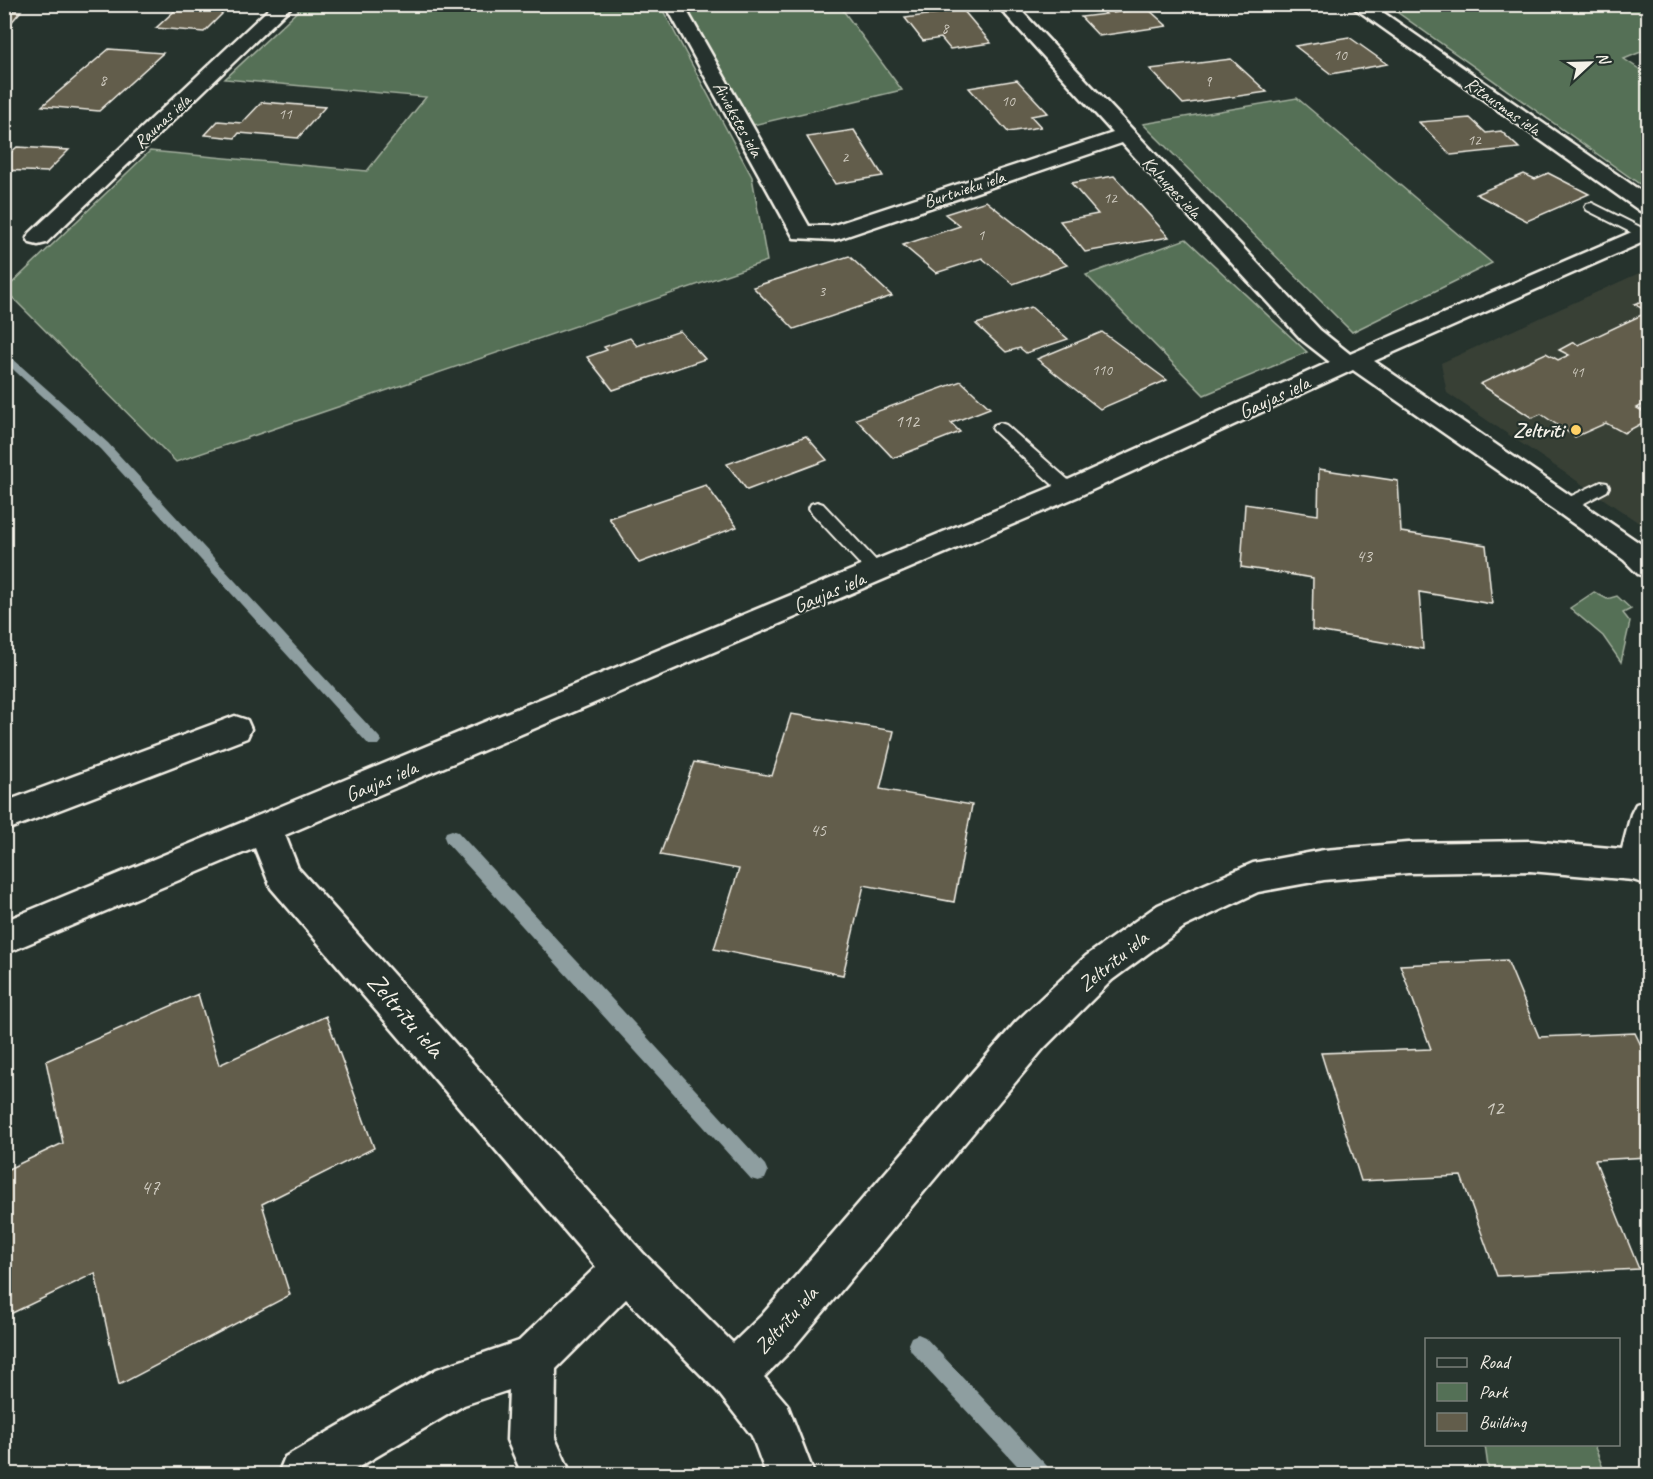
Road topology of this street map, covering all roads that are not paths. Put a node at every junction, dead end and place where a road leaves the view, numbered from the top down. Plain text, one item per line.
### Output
1 (285, 4) edge
2 (674, 4) edge
3 (1005, 4) edge
4 (1358, 4) edge
5 (1124, 135) junction
6 (1648, 206) edge
7 (1592, 207) dead end
8 (802, 233) joint
9 (1647, 233) edge
10 (38, 238) dead end
11 (1351, 362) junction
12 (1000, 428) dead end
13 (1601, 487) dead end
14 (1069, 490) junction
15 (1567, 505) junction
16 (817, 508) dead end
17 (1648, 567) edge
18 (877, 572) junction
19 (235, 729) dead end
20 (1648, 814) edge
21 (4, 817) edge
22 (265, 830) junction
23 (1642, 868) edge
24 (4, 938) edge
25 (627, 1269) junction
26 (533, 1360) junction
27 (733, 1376) junction
28 (302, 1474) edge
29 (547, 1474) edge
30 (790, 1474) edge

1 - 10 street, Raunas iela
2 - 8 street, Aiviekstes iela
3 - 5 street, Kalnupes iela
4 - 6 street, Rītausmas iela
5 - 8 street, Burtnieku iela
5 - 11 street, Kalnupes iela
7 - 9 lane
9 - 11 street, Gaujas iela
11 - 14 street, Gaujas iela
11 - 15 street, Kalnupes iela
12 - 14 lane
13 - 15 lane
14 - 18 street, Gaujas iela
15 - 17 street, Kalnupes iela
16 - 18 lane
18 - 22 street, Gaujas iela
19 - 21 street
20 - 23 street
22 - 24 street, Gaujas iela
22 - 25 street, Zeltrītu iela
23 - 27 street, Zeltrītu iela
25 - 26 street
25 - 27 street, Zeltrītu iela
26 - 28 street
26 - 29 street
27 - 30 street, Zeltrītu iela

